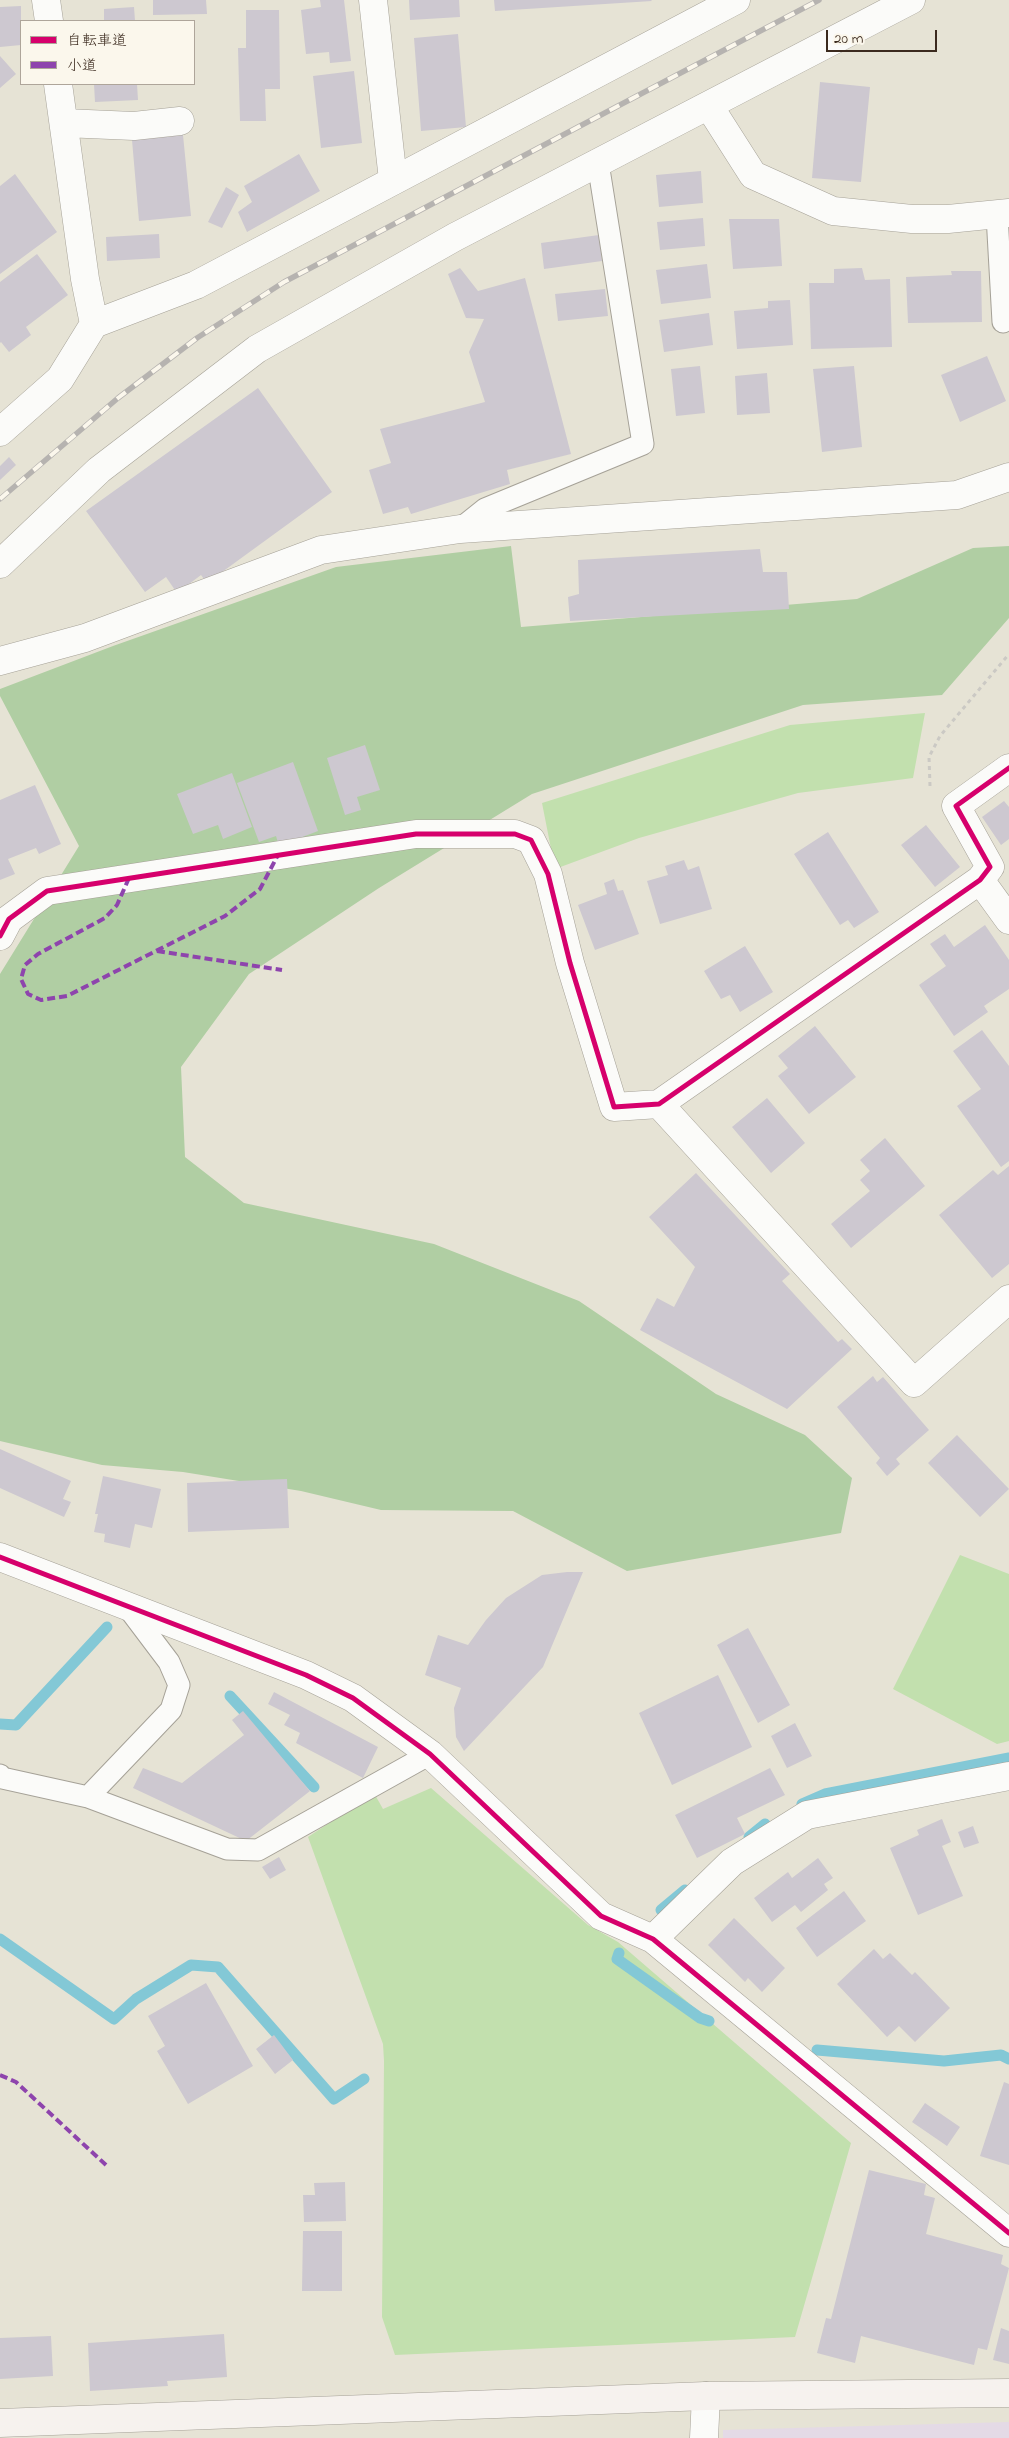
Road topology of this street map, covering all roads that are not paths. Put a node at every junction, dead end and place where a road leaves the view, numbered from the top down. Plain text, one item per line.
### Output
1 (46, 0) edge
2 (373, 0) edge
3 (736, 0) edge
4 (912, 0) edge
5 (49, 20) edge
6 (58, 85) edge
7 (709, 106) junction
8 (180, 121) dead end
9 (64, 122) junction
10 (598, 163) junction
11 (393, 180) junction
12 (1003, 214) edge
13 (1003, 322) dead end
14 (94, 324) junction
15 (0, 432) edge
16 (1009, 477) edge
17 (460, 529) junction
18 (0, 564) edge
19 (0, 661) edge
20 (1009, 768) edge
21 (980, 880) junction
22 (1009, 920) edge
23 (0, 936) edge
24 (659, 1104) junction
25 (1009, 1299) edge
26 (0, 1557) edge
27 (126, 1605) junction
28 (430, 1754) junction
29 (0, 1775) edge
30 (1009, 1776) edge
31 (88, 1796) junction
32 (653, 1940) junction
33 (1009, 2234) edge
34 (1009, 2393) edge
35 (706, 2396) junction
36 (0, 2423) edge
37 (704, 2438) edge

1 - 5 street
2 - 11 street
3 - 11 street
4 - 7 street
6 - 9 street
7 - 10 street
7 - 12 street
8 - 9 street
9 - 14 street
10 - 17 lane
10 - 18 street
11 - 14 street
12 - 13 lane
14 - 15 street
16 - 17 street
17 - 19 street
20 - 21 street
21 - 22 street
21 - 24 street
23 - 24 street
24 - 25 street
26 - 27 street
27 - 28 street
27 - 31 lane
28 - 31 lane
28 - 32 street
29 - 31 lane
30 - 32 street
32 - 33 street
34 - 35 street
35 - 36 street
35 - 37 street

